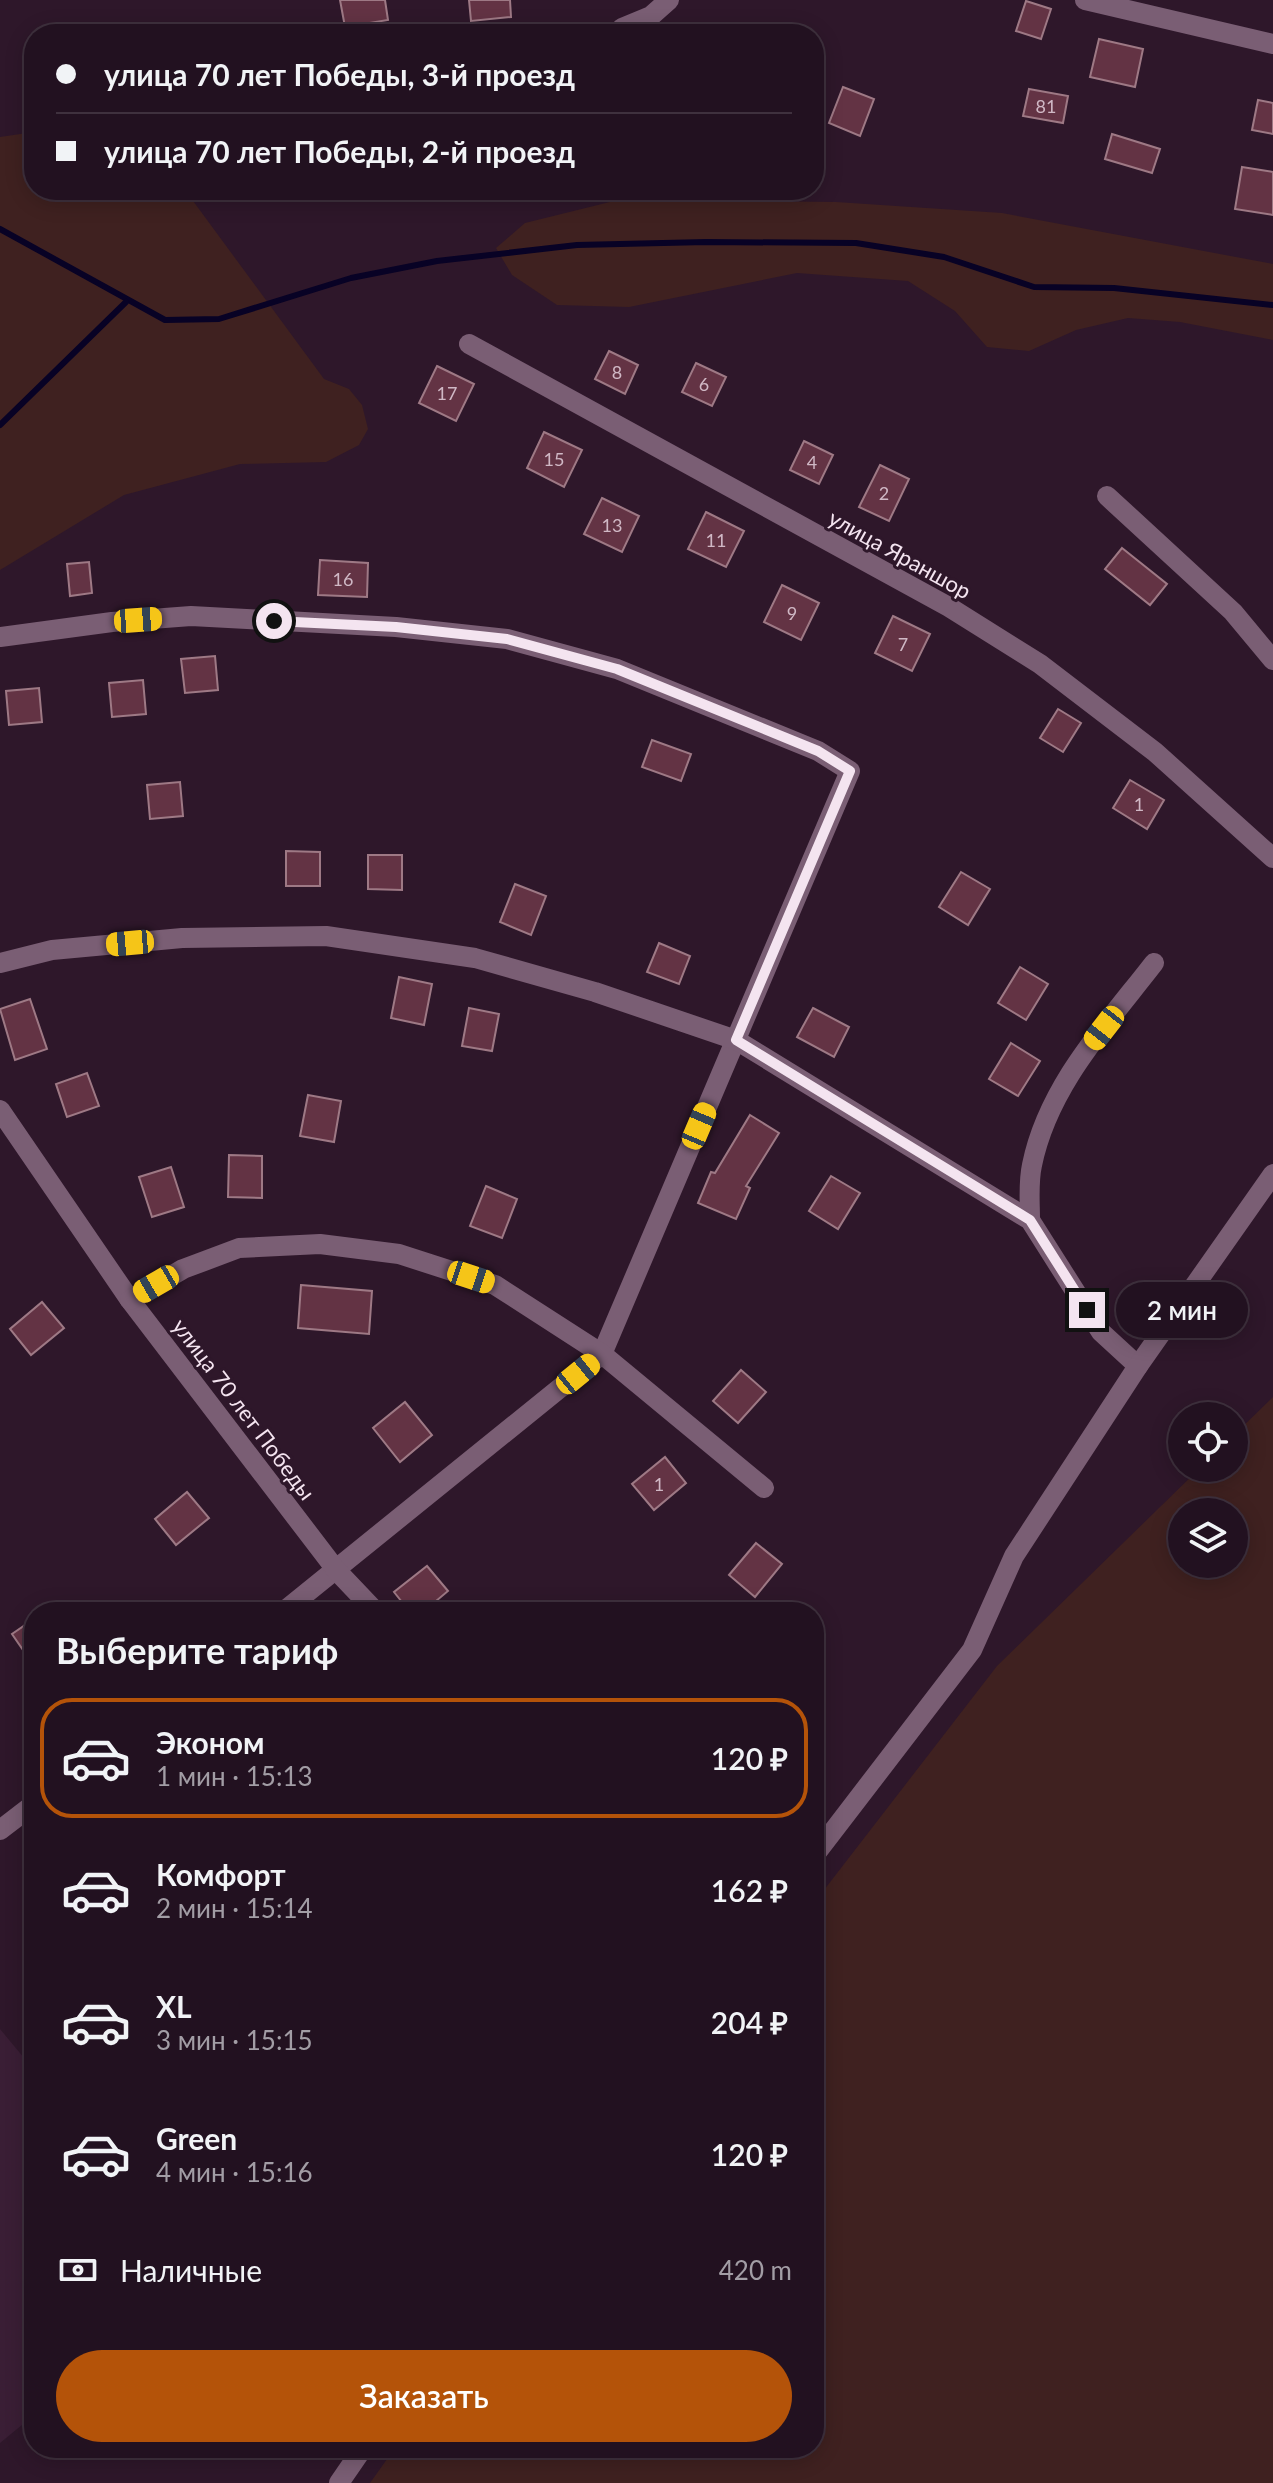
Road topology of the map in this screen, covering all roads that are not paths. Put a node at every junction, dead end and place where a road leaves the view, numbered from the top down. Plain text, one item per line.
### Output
1 (669, 0) edge
2 (1085, 0) edge
3 (632, 24) edge
4 (1273, 44) edge
5 (469, 344) dead end
6 (1107, 496) dead end
7 (0, 637) edge
8 (1273, 660) edge
9 (1273, 858) edge
10 (0, 963) edge
11 (1154, 963) dead end
12 (736, 1040) junction
13 (0, 1110) edge
14 (1273, 1174) edge
15 (1030, 1220) junction
16 (130, 1300) junction
17 (602, 1354) junction
18 (1138, 1366) junction
19 (764, 1488) dead end
20 (337, 1571) junction
21 (296, 1602) edge
22 (366, 1602) edge
23 (24, 1812) edge
24 (0, 1830) edge
25 (824, 1843) edge
26 (356, 2458) edge
27 (339, 2483) edge

1 - 3 street
2 - 4 street
5 - 9 street, улица Яраншор
6 - 8 street
7 - 12 street
10 - 12 street
11 - 15 street
12 - 15 street
12 - 17 street
13 - 16 street, улица 70 лет Победы
14 - 18 street
15 - 18 street
16 - 17 street
16 - 20 street, улица 70 лет Победы
17 - 19 street
17 - 20 street
18 - 25 street
20 - 21 street
20 - 22 street, улица 70 лет Победы
23 - 24 street
26 - 27 street

